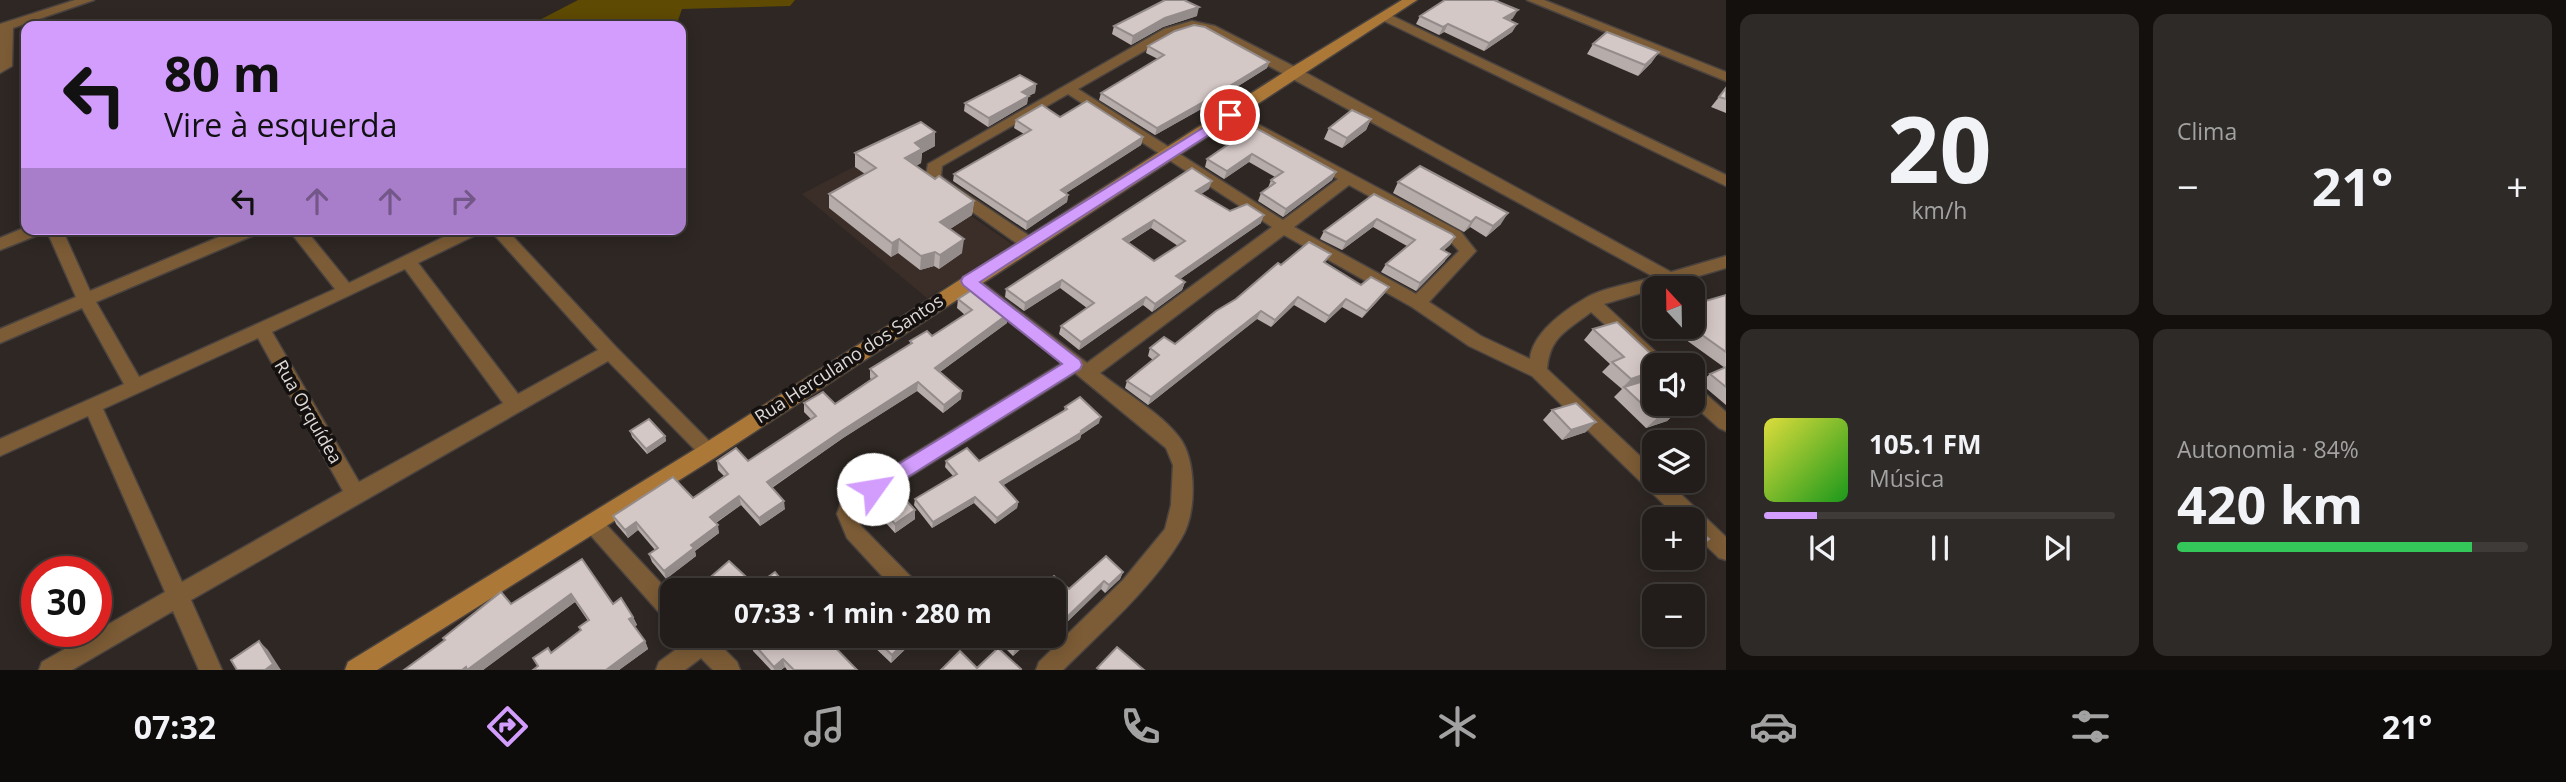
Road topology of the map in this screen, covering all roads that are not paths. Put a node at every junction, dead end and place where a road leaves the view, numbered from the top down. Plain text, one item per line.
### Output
1 (88, 0) edge
2 (1411, 0) edge
3 (1533, 0) edge
4 (1384, 16) junction
5 (23, 21) edge
6 (21, 22) edge
7 (4, 27) edge
8 (0, 69) edge
9 (1294, 72) junction
10 (1726, 77) edge
11 (1069, 89) junction
12 (1230, 115) junction
13 (1170, 154) junction
14 (1349, 178) junction
15 (1726, 181) edge
16 (1281, 226) junction
17 (22, 235) edge
18 (57, 235) edge
19 (239, 235) edge
20 (301, 235) edge
21 (462, 235) edge
22 (503, 235) edge
23 (1028, 243) junction
24 (0, 244) edge
25 (408, 262) junction
26 (1726, 262) edge
27 (1709, 269) junction
28 (1664, 276) edge
29 (1677, 276) edge
30 (969, 281) junction
31 (1726, 281) edge
32 (1642, 286) edge
33 (346, 291) junction
34 (86, 300) junction
35 (1591, 302) junction
36 (1418, 303) junction
37 (262, 330) junction
38 (0, 336) edge
39 (610, 352) junction
40 (1648, 353) edge
41 (1080, 369) junction
42 (1538, 371) junction
43 (136, 388) junction
44 (1705, 404) edge
45 (516, 406) junction
46 (93, 407) junction
47 (1726, 423) edge
48 (0, 448) edge
49 (709, 450) junction
50 (355, 494) junction
51 (593, 524) junction
52 (1726, 551) edge
53 (898, 578) edge
54 (177, 598) junction
55 (660, 598) edge
56 (689, 648) edge
57 (707, 648) edge
58 (50, 670) edge
59 (211, 670) edge
60 (356, 670) edge
61 (667, 670) edge
62 (729, 670) edge
63 (1047, 670) edge

1 - 5 street
2 - 4 street, Rua Herculano dos Santos
3 - 10 street
4 - 9 street, Rua Herculano dos Santos
4 - 15 street
6 - 7 street
7 - 8 street
9 - 11 street
9 - 12 street, Rua Herculano dos Santos
9 - 28 street
11 - 13 street
11 - 23 street
12 - 13 street, Rua Herculano dos Santos
12 - 14 street
13 - 16 street
13 - 23 street, Rua Herculano dos Santos
14 - 16 street
14 - 36 street
16 - 36 street
16 - 41 street
17 - 24 street
18 - 34 street
19 - 34 street
20 - 33 street
21 - 25 street
22 - 39 street
23 - 30 street, Rua Herculano dos Santos
25 - 33 street
25 - 45 street
26 - 27 street
27 - 29 street
27 - 31 street
30 - 41 street
30 - 49 street, Rua Herculano dos Santos
32 - 35 street
33 - 37 street
34 - 38 street
34 - 43 street
35 - 40 street
35 - 42 street
36 - 42 street
37 - 43 street
37 - 50 street, Rua Orquídea
39 - 45 street
39 - 49 street
41 - 53 street
41 - 63 street
42 - 52 street
43 - 46 street
44 - 47 street
45 - 50 street
46 - 48 street
46 - 54 street
49 - 51 street, Rua Herculano dos Santos
50 - 54 street
51 - 55 street
51 - 60 street, Rua Herculano dos Santos
54 - 58 street
54 - 59 street
56 - 61 street
57 - 62 street

